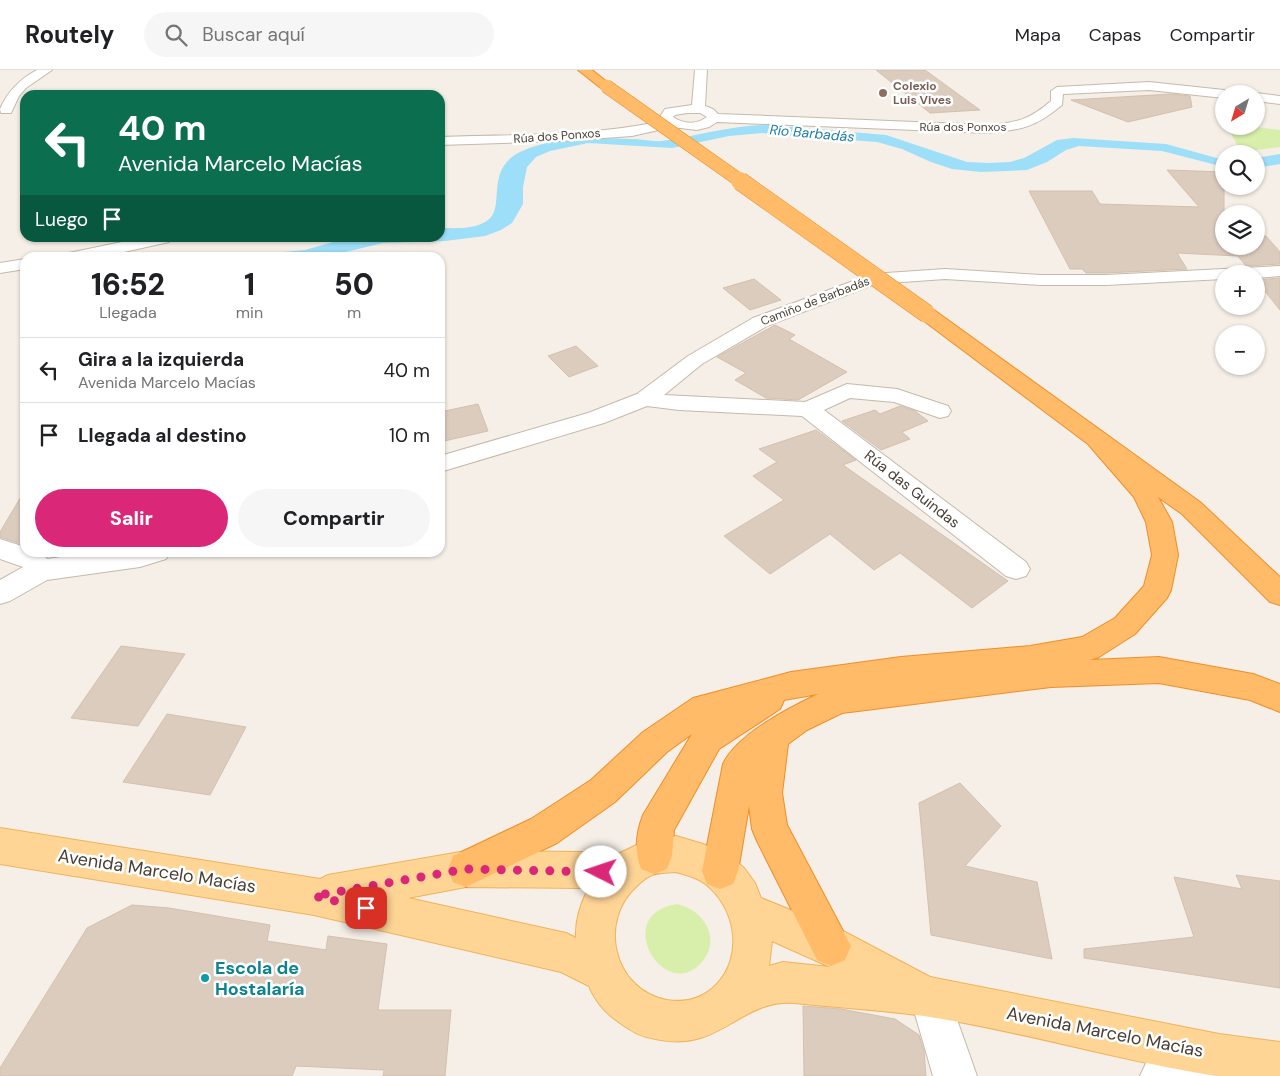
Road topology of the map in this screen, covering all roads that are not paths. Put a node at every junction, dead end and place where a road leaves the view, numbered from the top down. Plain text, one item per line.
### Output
1 (46, 70) edge
2 (584, 70) edge
3 (701, 70) edge
4 (1215, 93) edge
5 (1265, 98) edge
6 (1280, 100) edge
7 (698, 109) junction
8 (6, 110) dead end
9 (714, 118) junction
10 (673, 123) junction
11 (445, 141) edge
12 (144, 242) edge
13 (98, 252) edge
14 (20, 265) edge
15 (0, 268) edge
16 (1280, 271) edge
17 (1265, 272) edge
18 (1215, 274) edge
19 (645, 398) junction
20 (808, 408) junction
21 (940, 411) dead end
22 (1094, 436) junction
23 (445, 463) edge
24 (0, 549) edge
25 (20, 556) edge
26 (23, 557) edge
27 (143, 557) edge
28 (1016, 569) dead end
29 (41, 570) junction
30 (0, 593) edge
31 (1280, 594) edge
32 (791, 685) junction
33 (1280, 698) edge
34 (772, 737) junction
35 (0, 846) edge
36 (654, 856) junction
37 (466, 869) junction
38 (720, 871) junction
39 (621, 873) junction
40 (314, 896) junction
41 (748, 912) junction
42 (831, 946) junction
43 (601, 971) junction
44 (733, 997) junction
45 (930, 997) junction
46 (1219, 1055) junction
47 (1280, 1063) edge
48 (955, 1076) edge
49 (1162, 1076) edge

1 - 8 street
2 - 22 highway, bridge
3 - 7 street
4 - 9 street, Rúa dos Ponxos
5 - 6 street
7 - 9 street
7 - 10 street
9 - 10 street, Rúa dos Ponxos
10 - 11 street, Rúa dos Ponxos
12 - 13 street
14 - 15 street
16 - 17 street
18 - 19 street, Camiño de Barbadás
19 - 20 street
19 - 23 street, Camiño de Barbadás
20 - 21 street
20 - 28 street, Rúa das Guindas
22 - 31 highway
22 - 32 highway
24 - 25 street
26 - 29 street
27 - 29 street
29 - 30 street
32 - 36 highway
32 - 37 highway
33 - 34 highway
34 - 38 highway
34 - 42 highway
35 - 40 main road, Avenida Marcelo Macías
36 - 38 main road
36 - 39 main road
37 - 39 main road, Avenida Marcelo Macías
37 - 40 main road, Avenida Marcelo Macías
38 - 41 main road
39 - 43 main road
40 - 43 main road, Avenida Marcelo Macías
41 - 42 main road, Avenida Marcelo Macías
41 - 44 main road
42 - 45 main road, Avenida Marcelo Macías
43 - 44 main road
44 - 45 main road, Avenida Marcelo Macías
45 - 46 main road, Avenida Marcelo Macías
45 - 48 street
46 - 47 main road, Avenida Marcelo Macías
46 - 49 street

